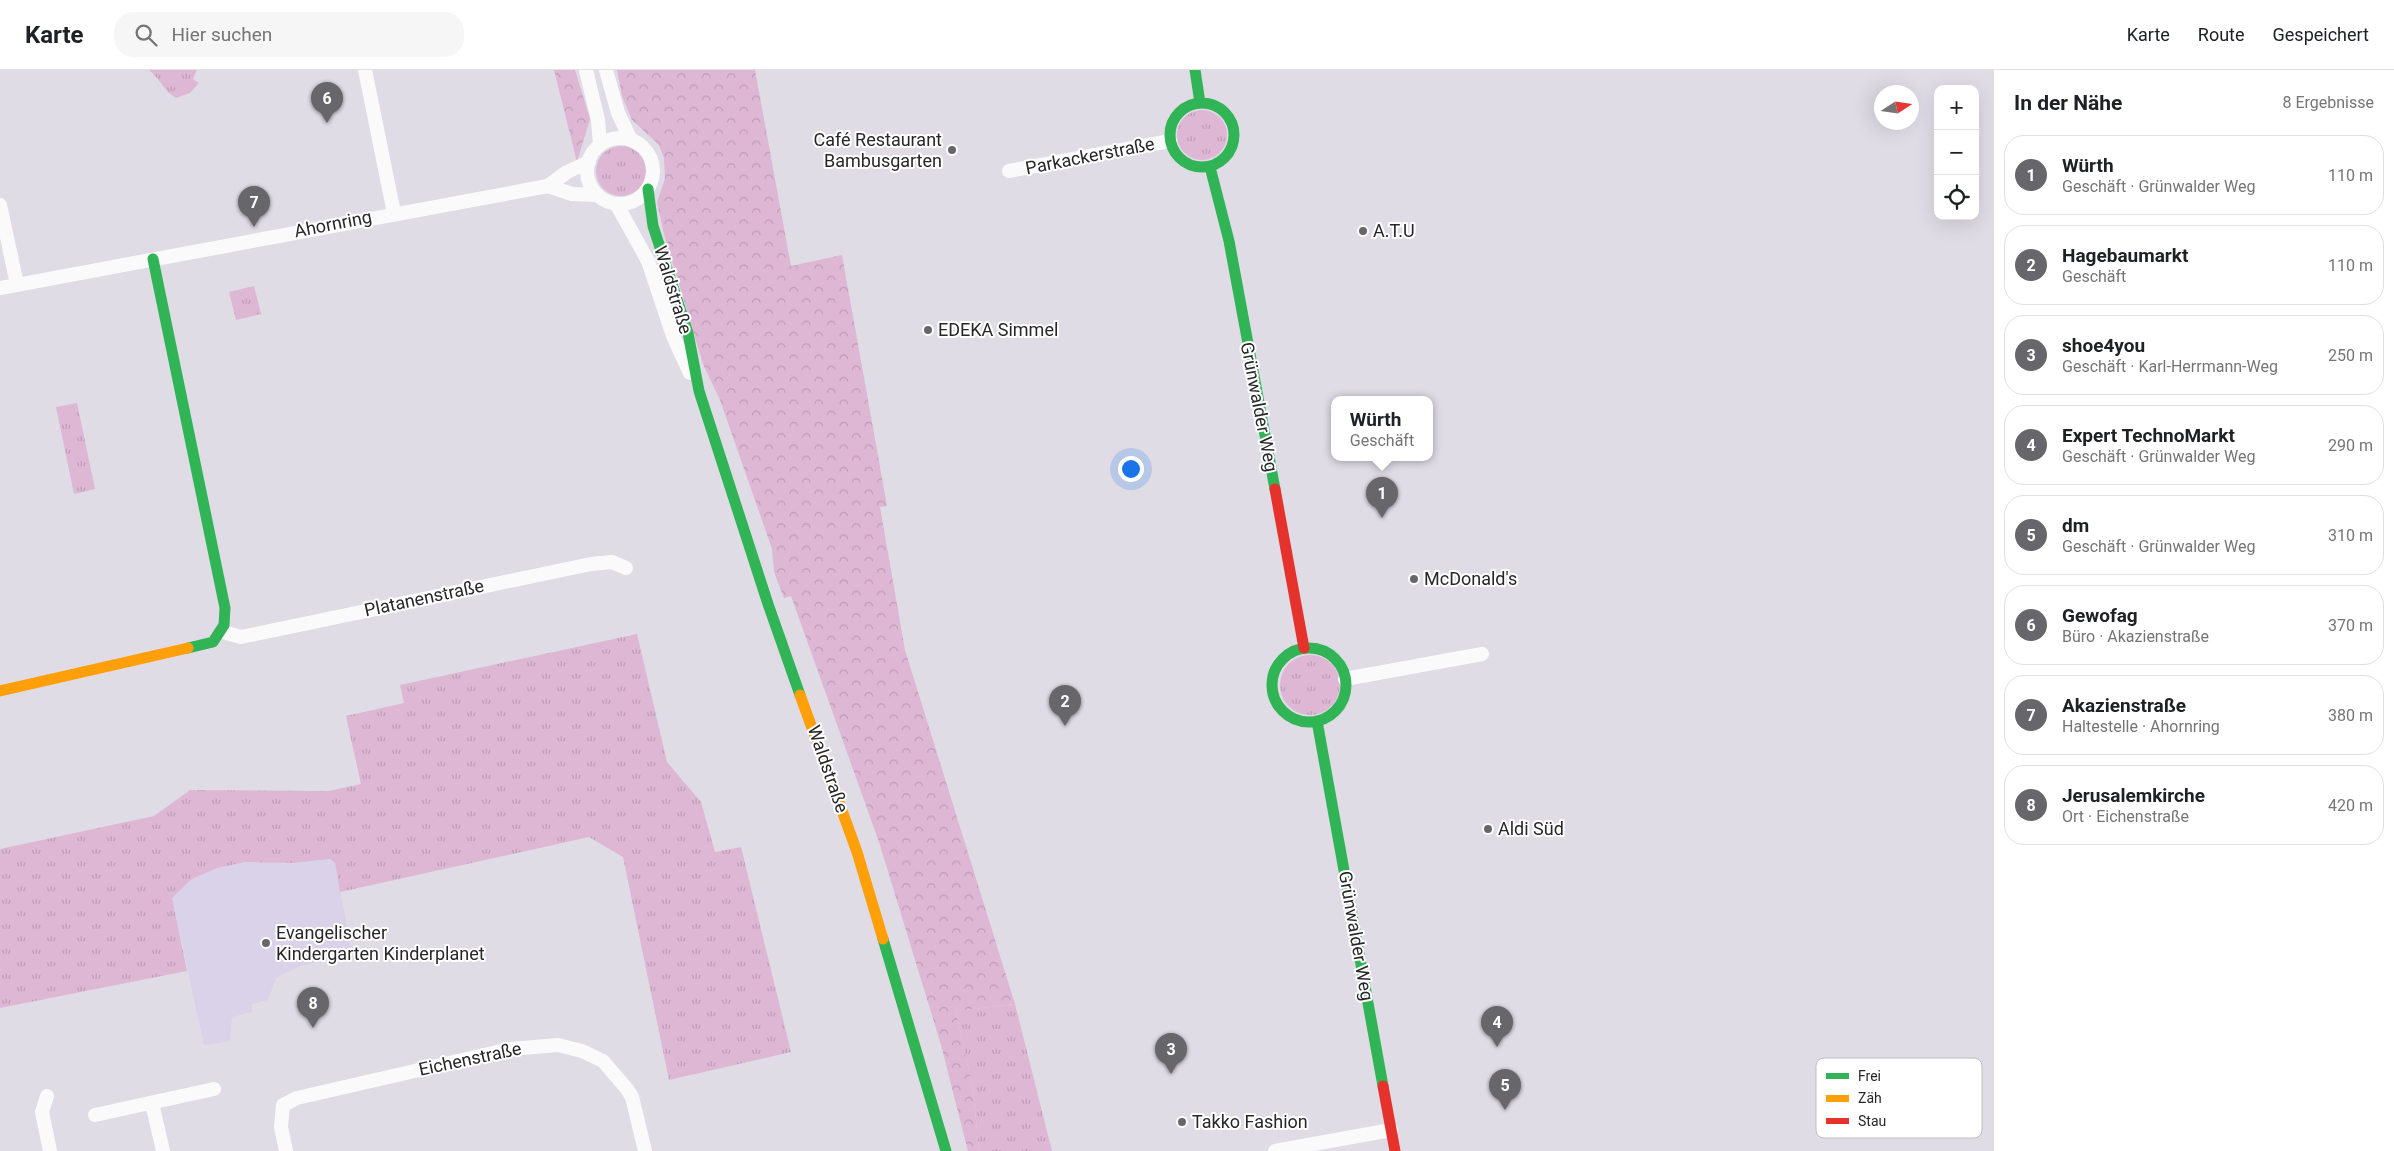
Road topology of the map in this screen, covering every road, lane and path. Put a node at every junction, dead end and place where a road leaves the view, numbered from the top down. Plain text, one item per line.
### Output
1 (365, 70) edge
2 (586, 70) edge
3 (606, 70) edge
4 (1195, 70) edge
5 (1200, 103) junction
6 (631, 140) junction
7 (1170, 141) junction
8 (600, 145) junction
9 (588, 162) junction
10 (1210, 167) junction
11 (1010, 171) dead end
12 (548, 186) junction
13 (648, 189) junction
14 (597, 195) junction
15 (0, 205) edge
16 (617, 205) junction
17 (394, 213) junction
18 (153, 259) junction
19 (17, 284) junction
20 (0, 288) edge
21 (699, 391) junction
22 (626, 568) dead end
23 (223, 632) junction
24 (1304, 648) junction
25 (1482, 654) dead end
26 (1345, 679) junction
27 (0, 691) edge
28 (1317, 721) junction
29 (214, 1090) dead end
30 (47, 1096) dead end
31 (152, 1103) junction
32 (95, 1115) dead end
33 (1391, 1130) junction
34 (50, 1151) edge
35 (163, 1151) edge
36 (286, 1151) edge
37 (644, 1151) edge
38 (946, 1151) edge
39 (1275, 1151) edge
40 (1395, 1151) edge

1 - 17 street
2 - 8 street
3 - 6 street, Waldstraße
4 - 5 street
5 - 7 street
5 - 10 street
6 - 8 street
6 - 13 street, Waldstraße
7 - 10 street
7 - 11 street, Parkackerstraße
8 - 9 street
9 - 12 street, Ahornring
9 - 14 street
10 - 24 street, Grünwalder Weg
12 - 14 street, Ahornring
12 - 17 street, Ahornring
13 - 16 street
13 - 21 street, Waldstraße
14 - 16 street
15 - 19 street
16 - 21 street, Waldstraße
17 - 18 street, Ahornring
18 - 19 street, Ahornring
18 - 23 street
19 - 20 street, Ahornring
21 - 38 street, Waldstraße
22 - 23 street, Platanenstraße
23 - 27 street
24 - 26 street
24 - 28 street
25 - 26 street
26 - 28 street
28 - 33 street, Grünwalder Weg
29 - 31 street
30 - 34 street
31 - 32 street
31 - 35 street
33 - 39 street
33 - 40 street, Grünwalder Weg
36 - 37 street, Eichenstraße

